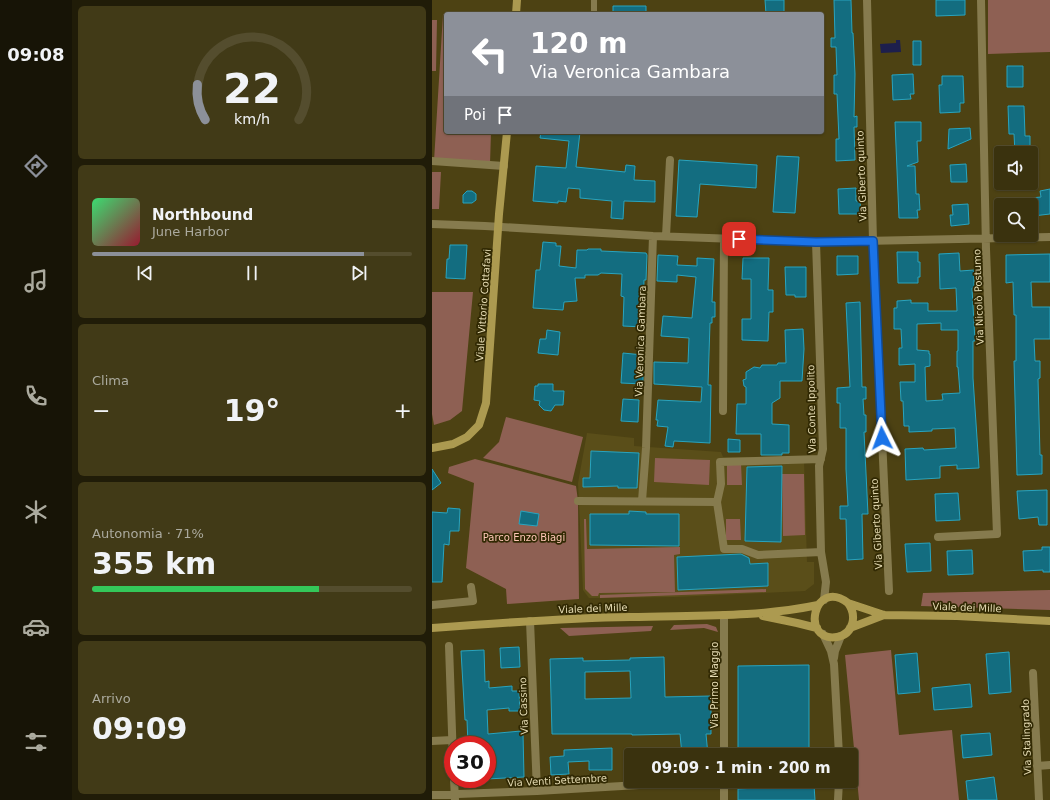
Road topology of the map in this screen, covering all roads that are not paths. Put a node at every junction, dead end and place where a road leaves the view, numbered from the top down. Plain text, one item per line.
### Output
1 (517, 0) edge
2 (594, 0) edge
3 (867, 0) edge
4 (981, 0) edge
5 (516, 12) edge
6 (594, 12) edge
7 (507, 134) edge
8 (670, 160) dead end
9 (432, 161) edge
10 (504, 166) junction
11 (432, 224) edge
12 (499, 227) junction
13 (653, 236) junction
14 (666, 236) junction
15 (1050, 237) edge
16 (724, 238) junction
17 (986, 238) junction
18 (873, 241) junction
19 (816, 242) junction
20 (723, 411) dead end
21 (432, 448) edge
22 (821, 459) junction
23 (578, 500) dead end
24 (642, 501) junction
25 (717, 502) junction
26 (938, 538) dead end
27 (821, 552) junction
28 (472, 587) dead end
29 (889, 591) dead end
30 (821, 602) junction
31 (848, 603) junction
32 (432, 605) edge
33 (724, 615) junction
34 (754, 615) junction
35 (884, 615) junction
36 (530, 621) junction
37 (1050, 621) edge
38 (432, 628) edge
39 (850, 628) junction
40 (820, 631) junction
41 (841, 636) junction
42 (449, 646) dead end
43 (834, 664) junction
44 (1033, 673) dead end
45 (452, 736) edge
46 (444, 740) edge
47 (432, 741) edge
48 (724, 748) edge
49 (839, 748) edge
50 (1050, 765) edge
51 (1037, 766) junction
52 (624, 786) edge
53 (724, 788) edge
54 (839, 788) edge
55 (537, 792) junction
56 (432, 795) edge
57 (455, 797) edge
58 (724, 800) edge
59 (838, 800) edge
60 (1039, 800) edge

1 - 5 main road
2 - 6 lane
3 - 18 street, Via Giberto quinto
4 - 17 street, Via Nicolò Postumo
7 - 10 main road, Viale Vittorio Cottafavi
8 - 14 street
9 - 10 street
10 - 12 main road, Viale Vittorio Cottafavi
11 - 12 street
12 - 13 street
12 - 21 main road, Viale Vittorio Cottafavi
13 - 14 street
13 - 24 street, Via Veronica Gambara
14 - 16 street
15 - 17 street
16 - 19 street
16 - 20 street
17 - 18 street
17 - 26 street, Via Nicolò Postumo
18 - 19 street
18 - 29 street, Via Giberto quinto
19 - 22 street, Via Conte Ippolito
22 - 25 street
22 - 27 street, Via Conte Ippolito
23 - 24 street
24 - 25 street
25 - 27 street
27 - 30 street, Via Conte Ippolito
28 - 32 street
30 - 31 main road, Viale dei Mille
30 - 34 main road, Viale dei Mille
30 - 40 main road
31 - 35 main road, Viale dei Mille
31 - 39 main road
33 - 34 main road, Viale dei Mille
33 - 36 main road, Viale dei Mille
33 - 48 street, Via Primo Maggio
34 - 40 main road, Viale dei Mille
35 - 37 main road, Viale dei Mille
35 - 39 main road, Viale dei Mille
36 - 38 main road, Viale dei Mille
36 - 55 street, Via Cassino
39 - 41 main road, Viale dei Mille
40 - 41 main road, Viale dei Mille
40 - 43 street
41 - 43 street
42 - 45 street
43 - 49 street
44 - 51 street, Via Stalingrado
46 - 47 street
50 - 51 street
51 - 60 street, Via Stalingrado
52 - 55 street, Via Venti Settembre
53 - 58 street
54 - 59 street
55 - 57 street, Via Venti Settembre
56 - 57 street, Via Venti Settembre

